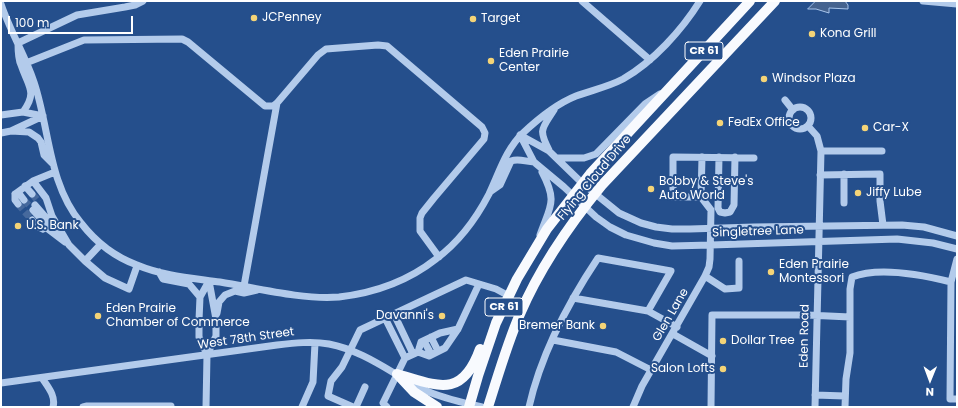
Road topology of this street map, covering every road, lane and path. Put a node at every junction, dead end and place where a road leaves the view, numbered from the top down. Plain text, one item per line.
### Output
1 (143, 1) edge
2 (582, 1) edge
3 (700, 1) edge
4 (750, 1) edge
5 (775, 1) edge
6 (923, 1) edge
7 (1, 4) edge
8 (957, 4) edge
9 (18, 43) junction
10 (650, 60) junction
11 (26, 63) junction
12 (669, 88) junction
13 (785, 100) dead end
14 (277, 103) junction
15 (555, 108) junction
16 (793, 110) junction
17 (23, 112) junction
18 (1, 115) edge
19 (43, 116) junction
20 (808, 126) junction
21 (11, 131) junction
22 (1, 133) edge
23 (520, 135) junction
24 (549, 151) junction
25 (821, 151) junction
26 (882, 151) dead end
27 (702, 157) junction
28 (719, 157) junction
29 (557, 158) junction
30 (735, 158) junction
31 (754, 158) dead end
32 (534, 162) junction
33 (53, 164) junction
34 (541, 170) junction
35 (55, 172) junction
36 (844, 174) junction
37 (820, 175) junction
38 (33, 181) junction
39 (582, 183) junction
40 (20, 190) junction
41 (489, 192) junction
42 (595, 194) junction
43 (573, 195) junction
44 (701, 197) junction
45 (844, 204) dead end
46 (584, 207) junction
47 (718, 208) junction
48 (710, 210) junction
49 (819, 226) junction
50 (883, 226) junction
51 (710, 229) junction
52 (957, 236) edge
53 (818, 241) junction
54 (101, 244) junction
55 (69, 245) junction
56 (711, 245) junction
57 (535, 247) junction
58 (957, 249) edge
59 (439, 257) junction
60 (957, 259) edge
61 (85, 261) junction
62 (739, 261) dead end
63 (137, 266) junction
64 (159, 272) junction
65 (705, 276) junction
66 (209, 281) junction
67 (951, 282) junction
68 (479, 284) junction
69 (244, 286) junction
70 (264, 289) junction
71 (509, 296) junction
72 (200, 297) junction
73 (573, 298) junction
74 (648, 312) junction
75 (392, 315) junction
76 (816, 316) junction
77 (850, 317) junction
78 (216, 319) junction
79 (496, 323) junction
80 (677, 327) junction
81 (458, 329) junction
82 (673, 334) junction
83 (429, 338) junction
84 (553, 340) junction
85 (315, 343) junction
86 (349, 350) junction
87 (436, 352) junction
88 (207, 355) junction
89 (411, 355) junction
90 (712, 356) junction
91 (651, 370) junction
92 (397, 374) junction
93 (42, 378) junction
94 (3, 382) edge
95 (365, 387) dead end
96 (815, 395) junction
97 (845, 396) junction
98 (957, 399) edge
99 (383, 406) edge
100 (470, 406) edge
101 (53, 407) edge
102 (83, 407) edge
103 (171, 407) edge
104 (206, 407) edge
105 (302, 407) edge
106 (352, 407) edge
107 (356, 407) edge
108 (437, 407) edge
109 (482, 407) edge
110 (488, 407) edge
111 (529, 407) edge
112 (633, 407) edge
113 (711, 407) edge
114 (815, 407) edge
115 (845, 407) edge

1 - 9 street
2 - 10 street
3 - 10 street
4 - 12 main road, Flying Cloud Drive / CR 61
5 - 42 main road, Flying Cloud Drive / CR 61
6 - 8 street
7 - 9 street
9 - 11 street
9 - 17 street
10 - 15 street
11 - 14 street
11 - 19 street
12 - 29 street
12 - 39 main road, Flying Cloud Drive / CR 61
13 - 16 street
14 - 59 street
14 - 69 street
15 - 23 street
15 - 24 street
16 - 20 street
16 - 20 street
17 - 18 street
17 - 19 street
19 - 21 street
19 - 33 street
20 - 25 street, Eden Road
21 - 22 street
21 - 33 street
23 - 24 street, Singletree Lane
23 - 32 street
23 - 41 street
24 - 29 street, Singletree Lane
25 - 26 street
25 - 37 street, Eden Road
27 - 28 street
27 - 44 street
27 - 44 street
28 - 30 street
28 - 47 street
29 - 39 street, Singletree Lane
30 - 31 street
30 - 47 street
32 - 34 street
32 - 41 street
33 - 35 street
34 - 43 street, Singletree Lane
34 - 57 street
35 - 38 street
35 - 54 street
36 - 37 street
36 - 45 street
36 - 50 street
37 - 49 street, Eden Road
38 - 40 street
38 - 55 street
39 - 42 street, Singletree Lane
39 - 43 main road, Flying Cloud Drive / CR 61
40 - 40 street
41 - 59 street
42 - 46 main road, Flying Cloud Drive / CR 61
42 - 51 street, Singletree Lane
43 - 46 street, Singletree Lane
43 - 57 main road, Flying Cloud Drive / CR 61
44 - 48 street
46 - 56 street, Singletree Lane
46 - 110 main road, Flying Cloud Drive / CR 61
47 - 48 street
48 - 51 street, Glen Lane
49 - 50 street, Singletree Lane
49 - 51 street, Singletree Lane
49 - 53 street, Eden Road
50 - 52 street, Singletree Lane
51 - 56 street, Glen Lane
53 - 56 street, Singletree Lane
53 - 58 street, Singletree Lane
53 - 76 street, Eden Road
54 - 61 street
54 - 63 street
55 - 55 street
55 - 61 street
56 - 65 street, Glen Lane
57 - 71 main road, Flying Cloud Drive / CR 61
59 - 70 street
60 - 67 street
61 - 63 street
62 - 65 street
63 - 64 street
64 - 66 street
64 - 72 street
65 - 80 street, Glen Lane
66 - 69 street
66 - 72 street
66 - 78 street
67 - 77 street
67 - 98 street
68 - 71 street
68 - 75 street
68 - 81 street
69 - 70 street
70 - 78 street
71 - 79 main road, Flying Cloud Drive / CR 61
72 - 88 street
73 - 74 street
73 - 74 street
73 - 84 street
74 - 80 street
75 - 86 street
75 - 89 street
75 - 89 street
76 - 77 street
76 - 90 street
76 - 96 street, Eden Road
77 - 97 street
78 - 88 street
79 - 92 main road
79 - 100 main road, Flying Cloud Drive / CR 61
80 - 82 street, Glen Lane
81 - 83 street
81 - 87 street
82 - 90 street
82 - 91 street, Glen Lane
83 - 87 street
83 - 87 street
83 - 89 street
84 - 91 street
84 - 111 street
85 - 86 street, West 78th Street
85 - 88 street, West 78th Street
85 - 105 street
86 - 92 street, West 78th Street
86 - 106 street
87 - 89 street
88 - 93 street, West 78th Street
88 - 104 street
89 - 92 street
90 - 113 street
91 - 112 street, Glen Lane
92 - 99 street
92 - 100 street, West 78th Street
92 - 108 main road
93 - 94 street, West 78th Street
93 - 101 street
95 - 107 street
96 - 97 street
96 - 114 street, Eden Road
97 - 115 street
100 - 109 street, West 78th Street
102 - 103 street

